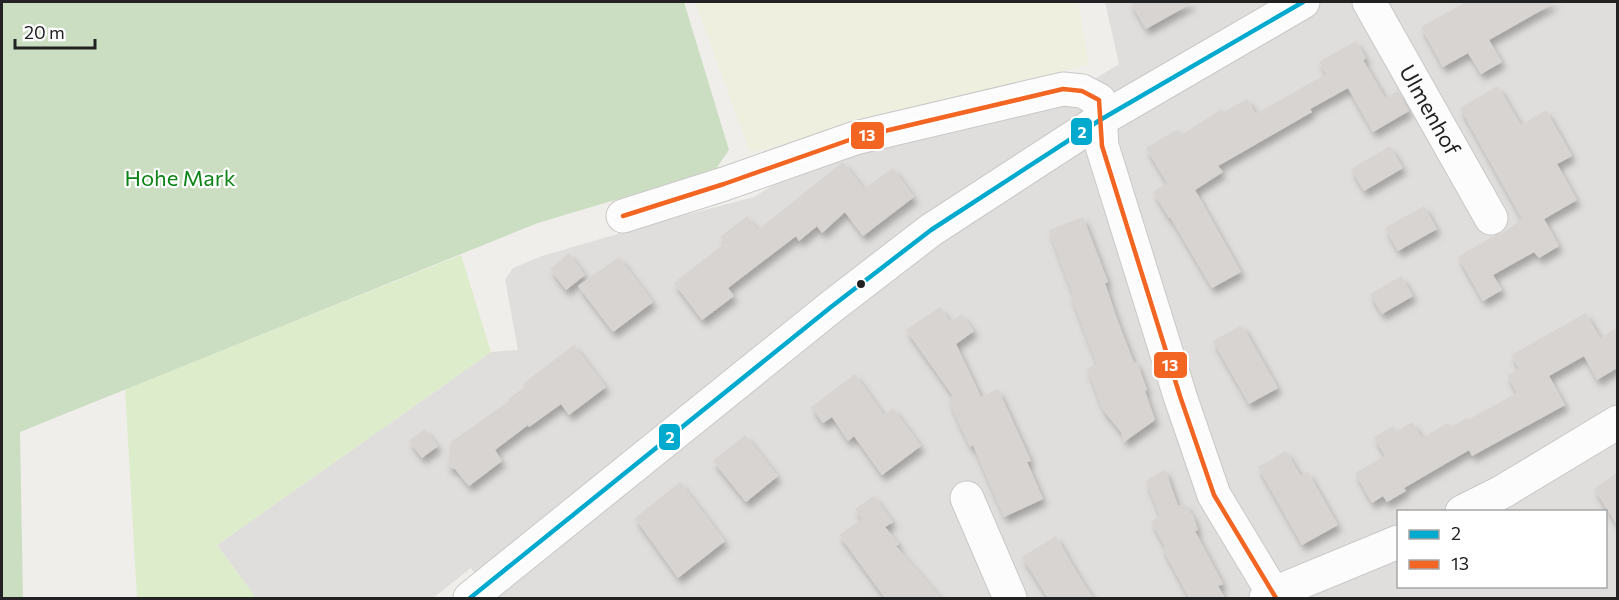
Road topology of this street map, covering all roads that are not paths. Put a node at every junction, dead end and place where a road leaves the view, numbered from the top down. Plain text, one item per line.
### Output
1 (1303, 2) edge
2 (1369, 2) edge
3 (1100, 120) junction
4 (622, 216) dead end
5 (1491, 218) dead end
6 (1617, 422) edge
7 (967, 498) dead end
8 (1466, 510) edge
9 (1397, 542) edge
10 (1271, 597) edge
11 (470, 598) edge
12 (1010, 598) edge

1 - 3 street
2 - 5 street, Ulmenhof
3 - 4 street
3 - 10 street
3 - 11 street
6 - 8 street
7 - 12 street
9 - 10 street

